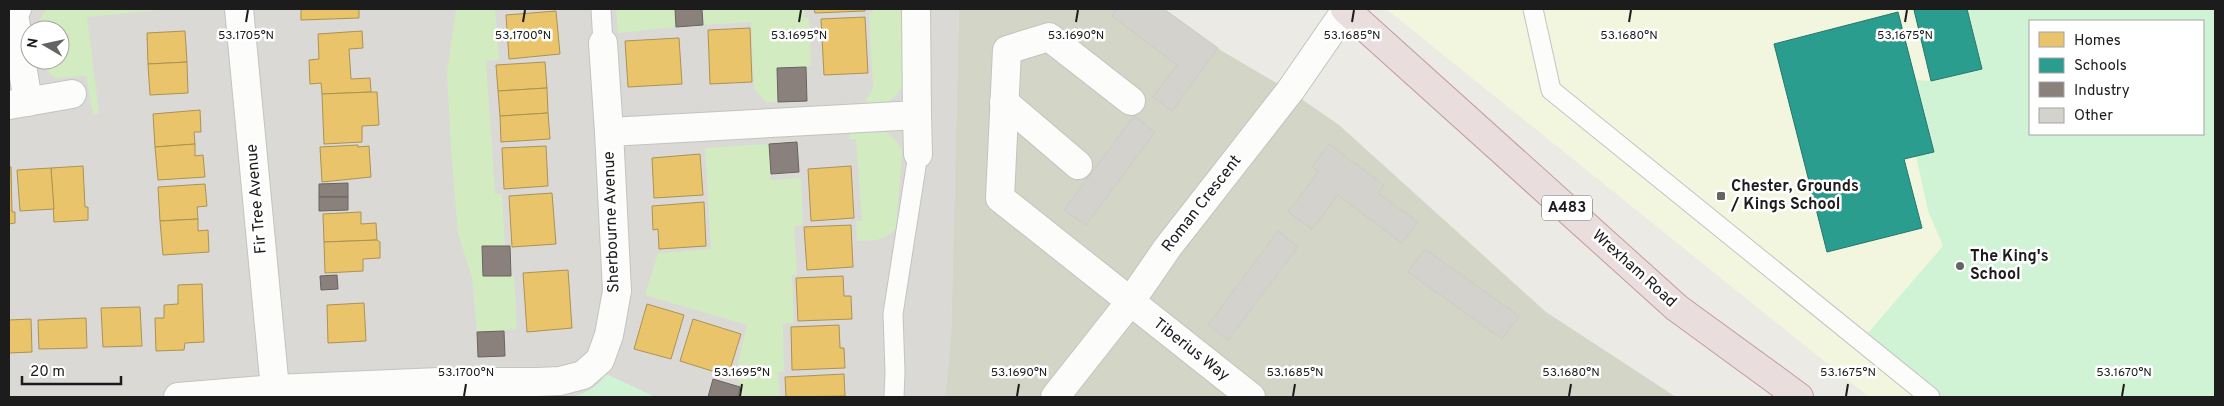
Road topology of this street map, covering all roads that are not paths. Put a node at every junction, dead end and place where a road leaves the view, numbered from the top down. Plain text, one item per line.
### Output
1 (17, 9) edge
2 (239, 9) edge
3 (601, 9) edge
4 (916, 9) edge
5 (1346, 9) edge
6 (1533, 9) edge
7 (603, 43) joint
8 (72, 94) dead end
9 (1131, 101) dead end
10 (1004, 102) junction
11 (18, 104) edge
12 (917, 115) junction
13 (609, 132) junction
14 (918, 154) joint
15 (1078, 165) dead end
16 (1130, 302) junction
17 (275, 389) junction
18 (178, 397) edge
19 (894, 397) edge
20 (1055, 397) edge
21 (1251, 397) edge
22 (1799, 397) edge
23 (1930, 397) edge

1 - 11 street
2 - 17 street, Fir Tree Avenue
3 - 7 lane, Sherbourne Avenue
4 - 12 street
5 - 16 street, Roman Crescent
5 - 22 highway, Wrexham Road / A483
6 - 23 lane
7 - 13 street, Sherbourne Avenue
8 - 11 street
9 - 10 street
10 - 15 street
10 - 16 street, Tiberius Way
12 - 13 street, Sherbourne Avenue
12 - 14 street
13 - 17 street, Sherbourne Avenue
14 - 19 lane
16 - 20 street, Roman Crescent
16 - 21 street, Tiberius Way
17 - 18 street, Sherbourne Avenue

